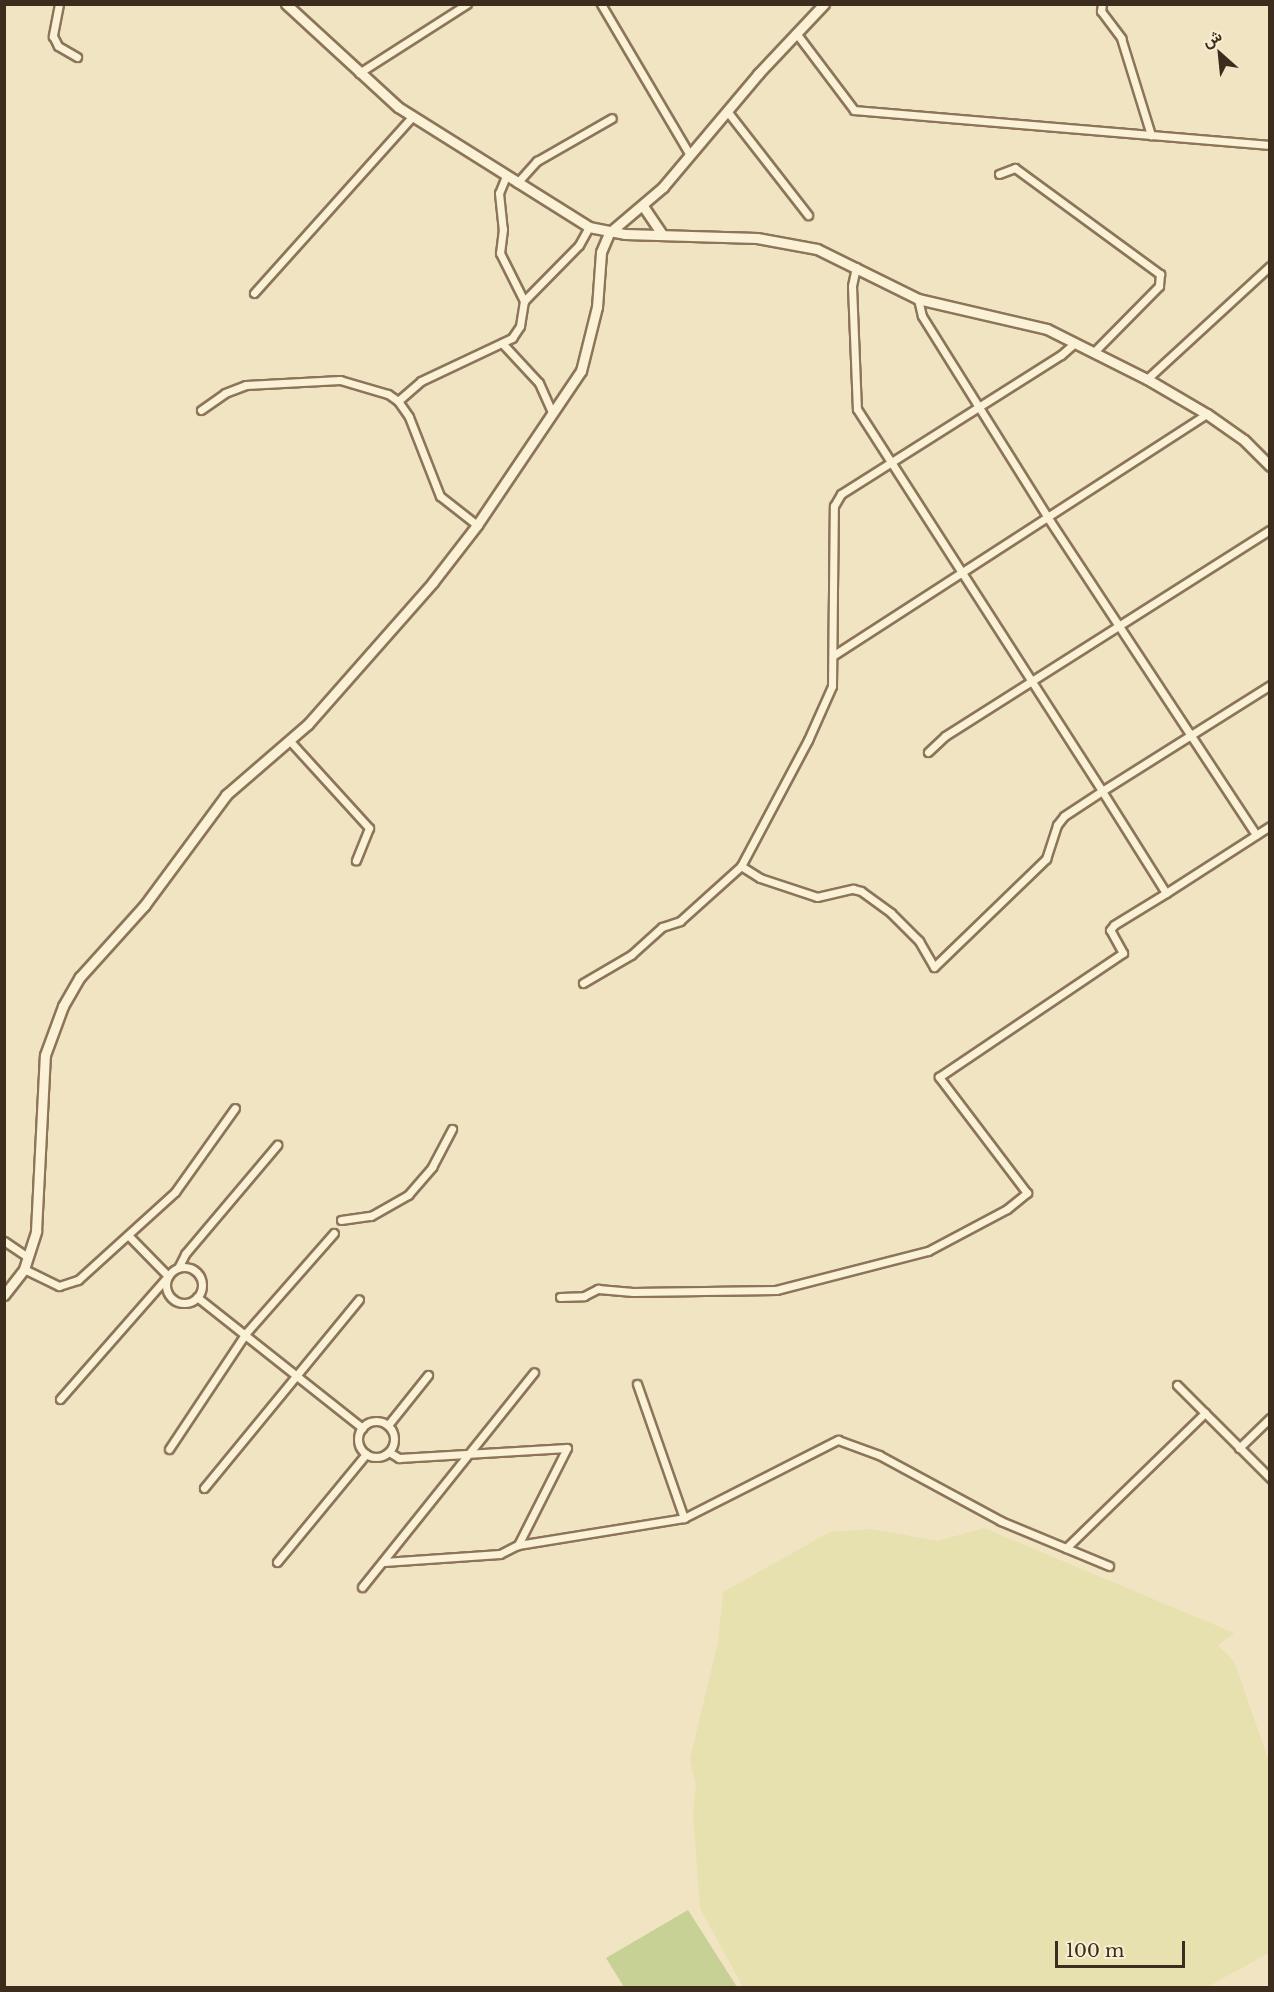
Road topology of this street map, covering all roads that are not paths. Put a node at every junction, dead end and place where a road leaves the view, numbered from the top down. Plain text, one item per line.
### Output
1 (59, 4) edge
2 (286, 4) edge
3 (467, 4) edge
4 (601, 4) edge
5 (824, 4) edge
6 (1102, 4) edge
7 (796, 33) junction
8 (77, 57) dead end
9 (359, 73) junction
10 (727, 111) junction
11 (413, 116) junction
12 (612, 118) dead end
13 (1151, 135) junction
14 (1269, 145) edge
15 (690, 155) junction
16 (999, 174) dead end
17 (506, 176) junction
18 (517, 183) junction
19 (643, 206) junction
20 (808, 215) dead end
21 (589, 227) junction
22 (609, 233) junction
23 (661, 233) junction
24 (1269, 266) edge
25 (856, 267) junction
26 (254, 293) dead end
27 (918, 299) junction
28 (524, 301) junction
29 (1075, 343) junction
30 (502, 344) junction
31 (1094, 352) junction
32 (1147, 379) junction
33 (398, 401) junction
34 (978, 406) junction
35 (551, 410) junction
36 (201, 411) dead end
37 (1207, 414) junction
38 (892, 462) junction
39 (1269, 466) edge
40 (1048, 518) junction
41 (477, 525) junction
42 (1269, 530) edge
43 (961, 573) junction
44 (1121, 625) junction
45 (834, 656) junction
46 (1032, 682) junction
47 (1269, 685) edge
48 (1190, 735) junction
49 (289, 740) junction
50 (928, 752) dead end
51 (1102, 791) junction
52 (1269, 826) edge
53 (1256, 835) junction
54 (356, 861) dead end
55 (741, 866) junction
56 (1166, 893) junction
57 (583, 983) dead end
58 (235, 1108) dead end
59 (452, 1129) dead end
60 (276, 1145) dead end
61 (341, 1220) dead end
62 (334, 1233) dead end
63 (128, 1235) junction
64 (4, 1241) edge
65 (26, 1256) junction
66 (177, 1268) junction
67 (24, 1269) junction
68 (168, 1276) junction
69 (4, 1295) edge
70 (197, 1297) junction
71 (560, 1297) dead end
72 (359, 1299) dead end
73 (246, 1333) junction
74 (534, 1372) dead end
75 (296, 1374) junction
76 (428, 1374) dead end
77 (638, 1384) dead end
78 (1177, 1385) dead end
79 (60, 1399) dead end
80 (1205, 1413) junction
81 (1269, 1418) edge
82 (388, 1425) junction
83 (363, 1428) junction
84 (1239, 1448) junction
85 (169, 1449) dead end
86 (389, 1452) junction
87 (366, 1454) junction
88 (471, 1454) junction
89 (1269, 1478) edge
90 (204, 1488) dead end
91 (684, 1518) junction
92 (518, 1545) junction
93 (1066, 1548) junction
94 (277, 1562) dead end
95 (384, 1562) junction
96 (1109, 1566) dead end
97 (362, 1587) dead end

1 - 8 street
2 - 9 street
3 - 9 street
4 - 15 street
5 - 7 street
6 - 13 street
7 - 10 street
7 - 13 street
9 - 11 street
10 - 15 street
10 - 20 street
11 - 17 street
11 - 26 street
12 - 18 street
13 - 14 street
15 - 19 street
16 - 31 street
17 - 18 street
17 - 28 street
18 - 21 street
19 - 22 street
19 - 23 street
21 - 22 street
21 - 28 street
22 - 23 street
22 - 35 street
23 - 25 street
24 - 32 street
25 - 27 street
25 - 38 street
27 - 29 street
27 - 34 street
28 - 30 street
29 - 31 street
29 - 34 street
30 - 33 street
30 - 35 street
31 - 32 street
32 - 37 street
33 - 36 street
33 - 41 street
34 - 38 street
34 - 40 street
35 - 41 street
37 - 39 street
37 - 40 street
38 - 43 street
38 - 45 street
40 - 43 street
40 - 44 street
41 - 49 street
42 - 44 street
43 - 45 street
43 - 46 street
44 - 46 street
44 - 48 street
45 - 55 street
46 - 50 street
46 - 51 street
47 - 48 street
48 - 51 street
48 - 53 street
49 - 54 street
49 - 65 street
51 - 55 street
51 - 56 street
52 - 53 street
53 - 56 street
55 - 57 street
56 - 71 street
58 - 63 street
59 - 61 street
60 - 66 street
62 - 73 street
63 - 67 street
63 - 68 street
64 - 65 street
65 - 67 street
66 - 68 street
66 - 70 street
67 - 69 street
68 - 70 street
68 - 79 street
70 - 73 street
72 - 75 street
73 - 75 street
73 - 85 street
74 - 88 street
75 - 83 street
75 - 90 street
76 - 82 street
77 - 91 street
78 - 80 street
80 - 84 street
80 - 93 street
81 - 84 street
82 - 83 street
82 - 86 street
83 - 87 street
84 - 89 street
86 - 87 street
86 - 88 street
87 - 94 street
88 - 92 street
88 - 95 street
91 - 92 street
91 - 93 street
92 - 95 street
93 - 96 street
95 - 97 street

